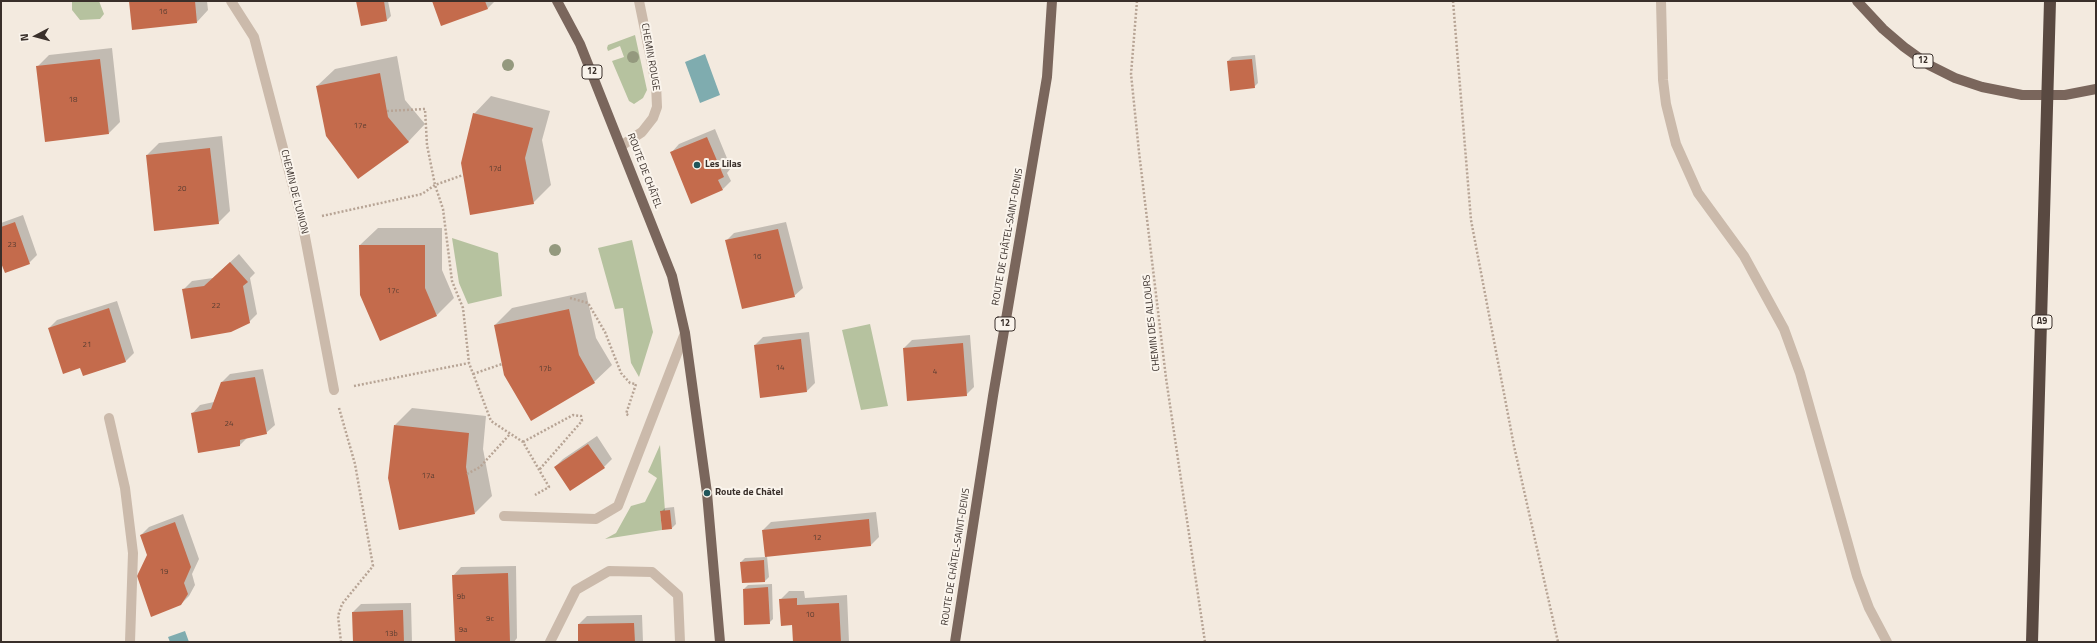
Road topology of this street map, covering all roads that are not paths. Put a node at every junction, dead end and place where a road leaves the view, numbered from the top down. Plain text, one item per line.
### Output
1 (231, 1) edge
2 (557, 1) edge
3 (639, 1) edge
4 (1052, 1) edge
5 (1661, 1) edge
6 (1857, 1) edge
7 (2050, 1) edge
8 (2096, 89) edge
9 (621, 146) junction
10 (685, 333) junction
11 (334, 390) road end
12 (109, 418) dead end
13 (504, 516) road end
14 (130, 642) edge
15 (550, 642) edge
16 (680, 642) edge
17 (720, 642) edge
18 (954, 642) edge
19 (1886, 642) edge
20 (2032, 642) edge

1 - 11 street, CHEMIN DE L'UNION
2 - 9 main road, ROUTE DE CHÂTEL / 12
3 - 9 street, CHEMIN ROUGE
4 - 18 main road, ROUTE DE CHÂTEL-SAINT-DENIS / 12
5 - 19 street
6 - 8 main road, 12
7 - 20 highway, A9
9 - 10 main road, ROUTE DE CHÂTEL / 12
10 - 13 street
10 - 17 main road, ROUTE DE CHÂTEL / 12
12 - 14 street
15 - 16 street

